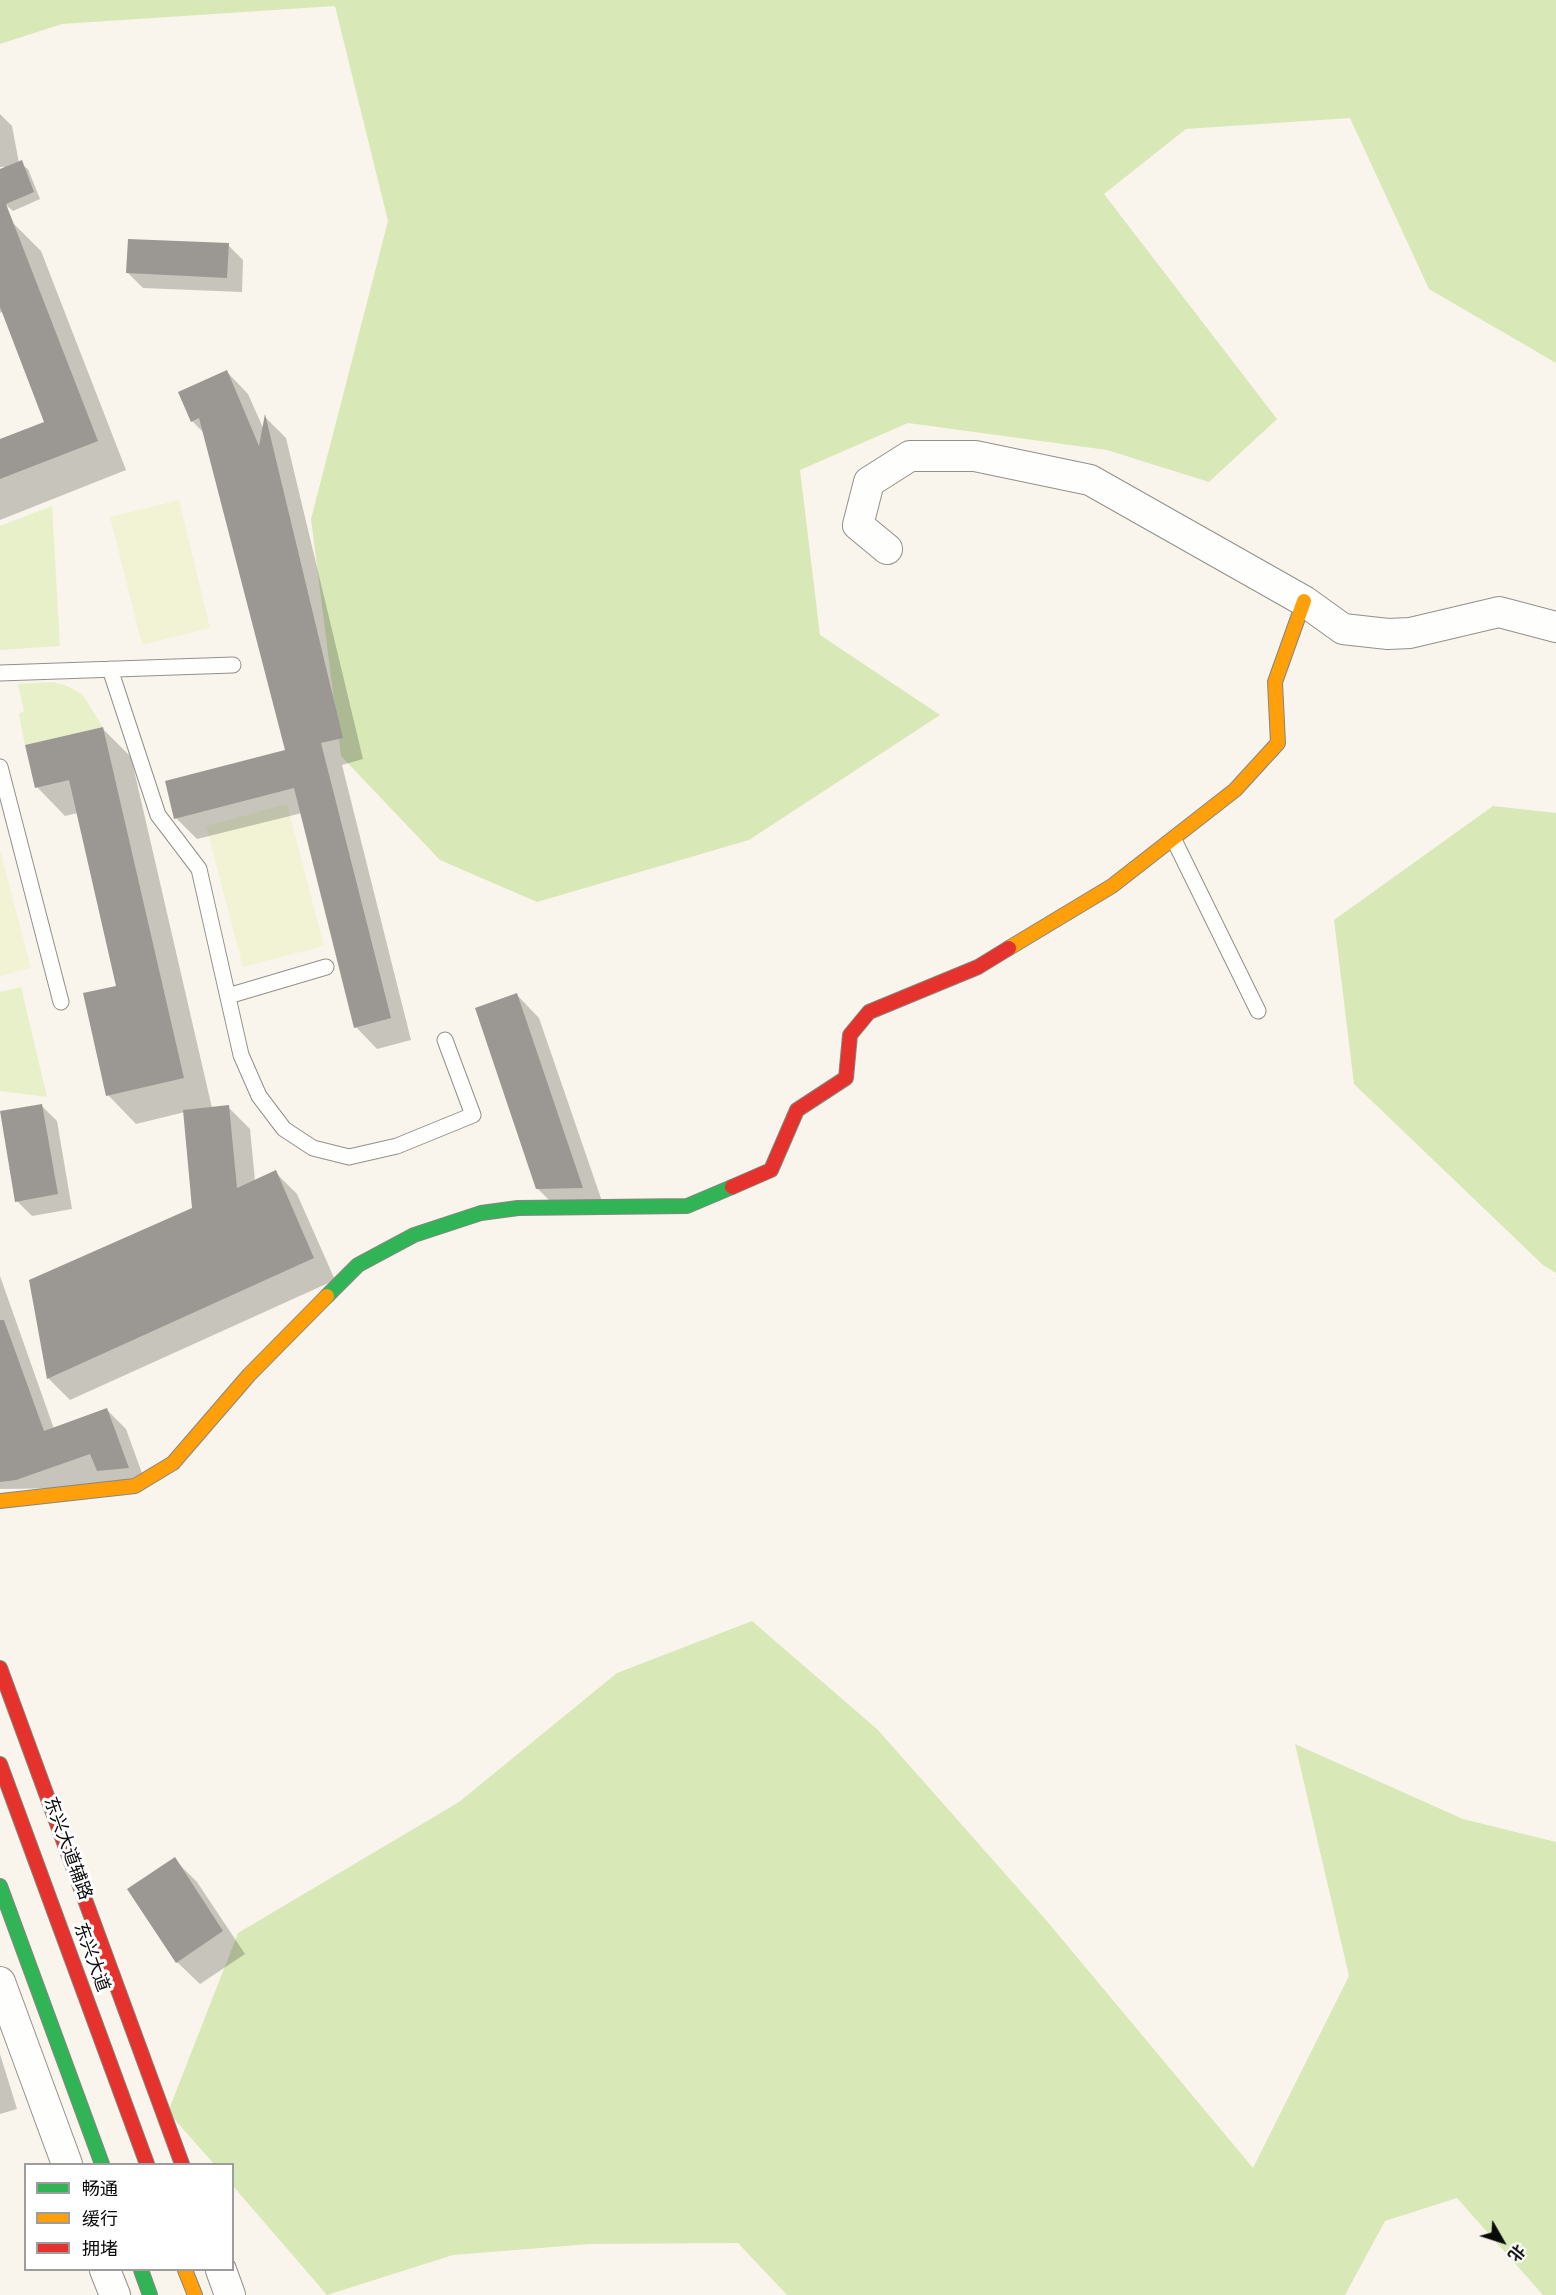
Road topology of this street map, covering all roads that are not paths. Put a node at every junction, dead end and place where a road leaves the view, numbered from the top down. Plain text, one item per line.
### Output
1 (887, 549) dead end
2 (1304, 601) junction
3 (1556, 627) edge
4 (232, 665) dead end
5 (110, 669) junction
6 (0, 673) edge
7 (0, 767) edge
8 (1174, 840) junction
9 (326, 967) dead end
10 (228, 996) junction
11 (61, 1002) dead end
12 (1257, 1011) dead end
13 (445, 1040) dead end
14 (0, 1501) edge
15 (0, 1668) edge
16 (0, 1764) edge
17 (0, 1886) edge
18 (0, 1982) edge
19 (67, 2163) edge
20 (102, 2163) edge
21 (147, 2163) edge
22 (182, 2163) edge
23 (105, 2271) edge
24 (141, 2271) edge
25 (185, 2271) edge
26 (221, 2271) edge
27 (115, 2295) edge
28 (150, 2295) edge
29 (195, 2295) edge
30 (230, 2295) edge

1 - 2 street
2 - 3 street
2 - 8 street
4 - 5 lane
5 - 6 lane
5 - 10 lane
7 - 11 lane
8 - 12 lane
8 - 14 street
9 - 10 lane
10 - 13 lane
15 - 22 street, 东兴大道辅路
16 - 21 street, 东兴大道
17 - 20 street
18 - 19 street
23 - 27 street
24 - 28 street
25 - 29 street
26 - 30 street

